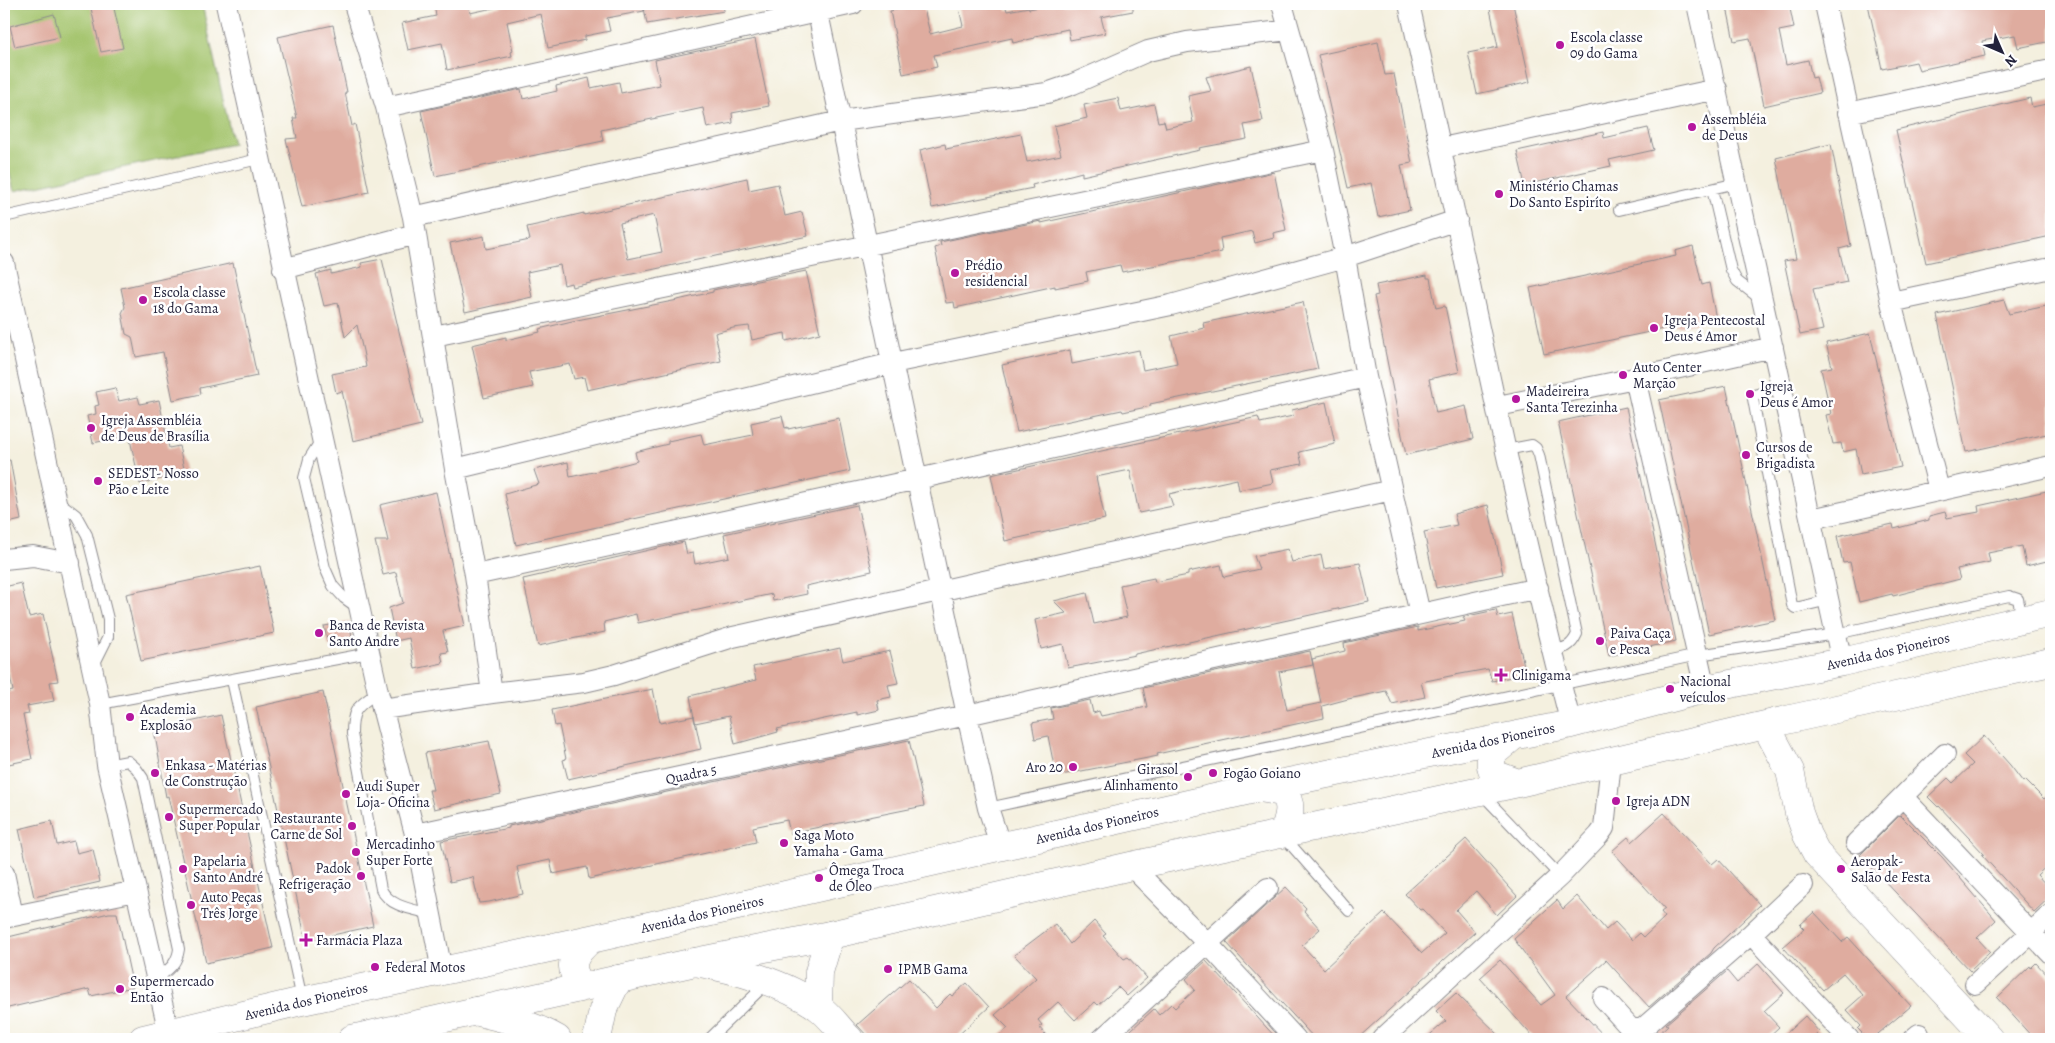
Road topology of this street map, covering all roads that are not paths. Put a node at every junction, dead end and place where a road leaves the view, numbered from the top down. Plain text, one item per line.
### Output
1 (226, 4) edge
2 (354, 4) edge
3 (853, 4) edge
4 (1282, 4) edge
5 (1409, 4) edge
6 (1697, 4) edge
7 (1825, 4) edge
8 (817, 8) edge
9 (1289, 30) junction
10 (2051, 70) edge
11 (1717, 89) junction
12 (386, 107) junction
13 (1848, 113) junction
14 (841, 121) junction
15 (1442, 148) junction
16 (1323, 150) junction
17 (259, 159) junction
18 (1737, 183) junction
19 (1712, 189) junction
20 (1619, 210) dead end
21 (4, 217) edge
22 (1457, 220) junction
23 (415, 225) junction
24 (867, 246) junction
25 (1345, 257) junction
26 (4, 263) edge
27 (2051, 268) edge
28 (283, 269) junction
29 (1762, 300) junction
30 (1891, 302) junction
31 (434, 336) junction
32 (1773, 347) junction
33 (893, 363) junction
34 (1366, 377) junction
35 (1635, 378) junction
36 (1782, 387) junction
37 (1498, 406) junction
38 (1506, 450) junction
39 (2051, 466) edge
40 (455, 469) junction
41 (918, 479) junction
42 (1392, 490) junction
43 (1938, 490) junction
44 (56, 499) junction
45 (1811, 519) junction
46 (4, 559) edge
47 (70, 563) junction
48 (475, 575) junction
49 (1538, 588) junction
50 (942, 591) junction
51 (1829, 600) junction
52 (2051, 613) edge
53 (1420, 614) junction
54 (2022, 620) junction
55 (1836, 634) junction
56 (1551, 649) junction
57 (369, 653) junction
58 (1698, 655) junction
59 (1842, 662) junction
60 (2051, 662) edge
61 (93, 668) junction
62 (232, 680) junction
63 (1561, 685) junction
64 (1705, 689) junction
65 (492, 693) junction
66 (380, 701) junction
67 (100, 704) junction
68 (967, 715) junction
69 (1795, 718) junction
70 (1571, 724) junction
71 (1766, 726) junction
72 (1512, 737) junction
73 (1945, 754) dead end
74 (1611, 762) junction
75 (107, 765) junction
76 (1790, 771) junction
77 (1518, 782) junction
78 (1259, 788) junction
79 (1478, 791) junction
80 (1903, 797) junction
81 (988, 808) junction
82 (415, 834) junction
83 (1282, 834) junction
84 (1856, 843) dead end
85 (1001, 847) junction
86 (1131, 866) junction
87 (4, 873) edge
88 (1560, 876) junction
89 (1803, 884) dead end
90 (1268, 888) dead end
91 (136, 891) junction
92 (1350, 911) dead end
93 (431, 914) junction
94 (2051, 914) edge
95 (8, 917) edge
96 (2032, 932) junction
97 (1751, 934) junction
98 (830, 935) junction
99 (591, 938) junction
100 (1208, 944) junction
101 (2051, 954) edge
102 (695, 962) junction
103 (442, 971) junction
104 (158, 978) junction
105 (618, 979) junction
106 (768, 982) junction
107 (1975, 984) dead end
108 (584, 987) junction
109 (1604, 998) dead end
110 (302, 1001) junction
111 (818, 1006) junction
112 (475, 1011) junction
113 (169, 1033) junction
114 (143, 1039) edge
115 (352, 1039) edge
116 (557, 1039) edge
117 (597, 1039) edge
118 (709, 1039) edge
119 (849, 1039) edge
120 (1102, 1039) edge
121 (1296, 1039) edge
122 (1382, 1039) edge
123 (1848, 1039) edge
124 (1989, 1039) edge

1 - 17 street
2 - 12 street
3 - 8 street
4 - 9 street
5 - 15 street
6 - 11 street
7 - 13 street
8 - 12 street
8 - 14 street
9 - 14 street
9 - 16 street
10 - 13 street
11 - 15 street
11 - 18 street
12 - 23 street
13 - 30 street
14 - 23 street
14 - 24 street
15 - 22 street
16 - 24 street
16 - 25 street
17 - 21 lane
17 - 28 street
18 - 19 lane
18 - 29 street
19 - 20 lane
19 - 29 lane
22 - 25 street
22 - 37 street
23 - 28 street
23 - 31 street
24 - 31 street
24 - 33 street
25 - 33 street
25 - 34 street
26 - 44 street
27 - 30 street
28 - 57 street
29 - 32 street
30 - 43 street
31 - 40 street
32 - 35 street
32 - 36 street
33 - 40 street
33 - 41 street
34 - 41 street
34 - 42 street
35 - 37 street
35 - 58 street
36 - 45 street
36 - 51 lane
37 - 38 street
38 - 49 street
38 - 56 lane
39 - 43 street
40 - 48 street
41 - 48 street
41 - 50 street
42 - 50 street
42 - 53 street
43 - 45 street
44 - 47 street
44 - 61 lane
45 - 51 street
46 - 47 street
47 - 61 street
48 - 65 street
49 - 53 street, Quadra 5
49 - 56 street
50 - 65 street
50 - 68 street
51 - 55 street
52 - 54 main road, Avenida dos Pioneiros
53 - 68 street, Quadra 5
54 - 55 lane
54 - 59 main road, Avenida dos Pioneiros
55 - 58 lane
55 - 59 street
56 - 63 street
57 - 62 lane
57 - 66 street
58 - 63 lane
58 - 64 street
59 - 64 main road, Avenida dos Pioneiros
60 - 69 main road
61 - 67 street
62 - 67 lane
62 - 110 lane
63 - 70 street
63 - 81 lane
64 - 70 main road, Avenida dos Pioneiros
65 - 66 street
66 - 82 street
66 - 93 lane
67 - 75 street
68 - 81 street
68 - 82 street, Quadra 5
69 - 71 main road
69 - 76 main road
70 - 72 main road, Avenida dos Pioneiros
71 - 74 main road
71 - 76 main road
72 - 77 main road
72 - 78 main road, Avenida dos Pioneiros
73 - 80 street
74 - 77 main road
74 - 88 street
75 - 91 street
75 - 104 lane
76 - 124 main road
77 - 79 main road
78 - 83 main road
78 - 85 main road, Avenida dos Pioneiros
79 - 83 main road
79 - 88 lane
80 - 84 street
80 - 96 street
81 - 85 street
82 - 93 street
83 - 86 main road
83 - 92 lane
85 - 99 main road, Avenida dos Pioneiros
86 - 98 main road
86 - 100 street
87 - 95 street
88 - 122 street
89 - 97 street
90 - 100 street
91 - 95 street
91 - 104 street
93 - 103 street
94 - 96 street
96 - 101 street
96 - 107 street
97 - 109 street
97 - 123 street
98 - 102 main road
98 - 111 main road
99 - 103 main road, Avenida dos Pioneiros
99 - 108 main road
100 - 120 street
100 - 121 street
102 - 105 main road
102 - 106 main road
103 - 110 main road, Avenida dos Pioneiros
104 - 113 street
105 - 108 main road
105 - 117 main road
106 - 111 main road
106 - 118 lane
108 - 112 main road
110 - 113 main road, Avenida dos Pioneiros
111 - 119 main road
112 - 115 main road
112 - 116 main road
113 - 114 main road, Avenida dos Pioneiros

